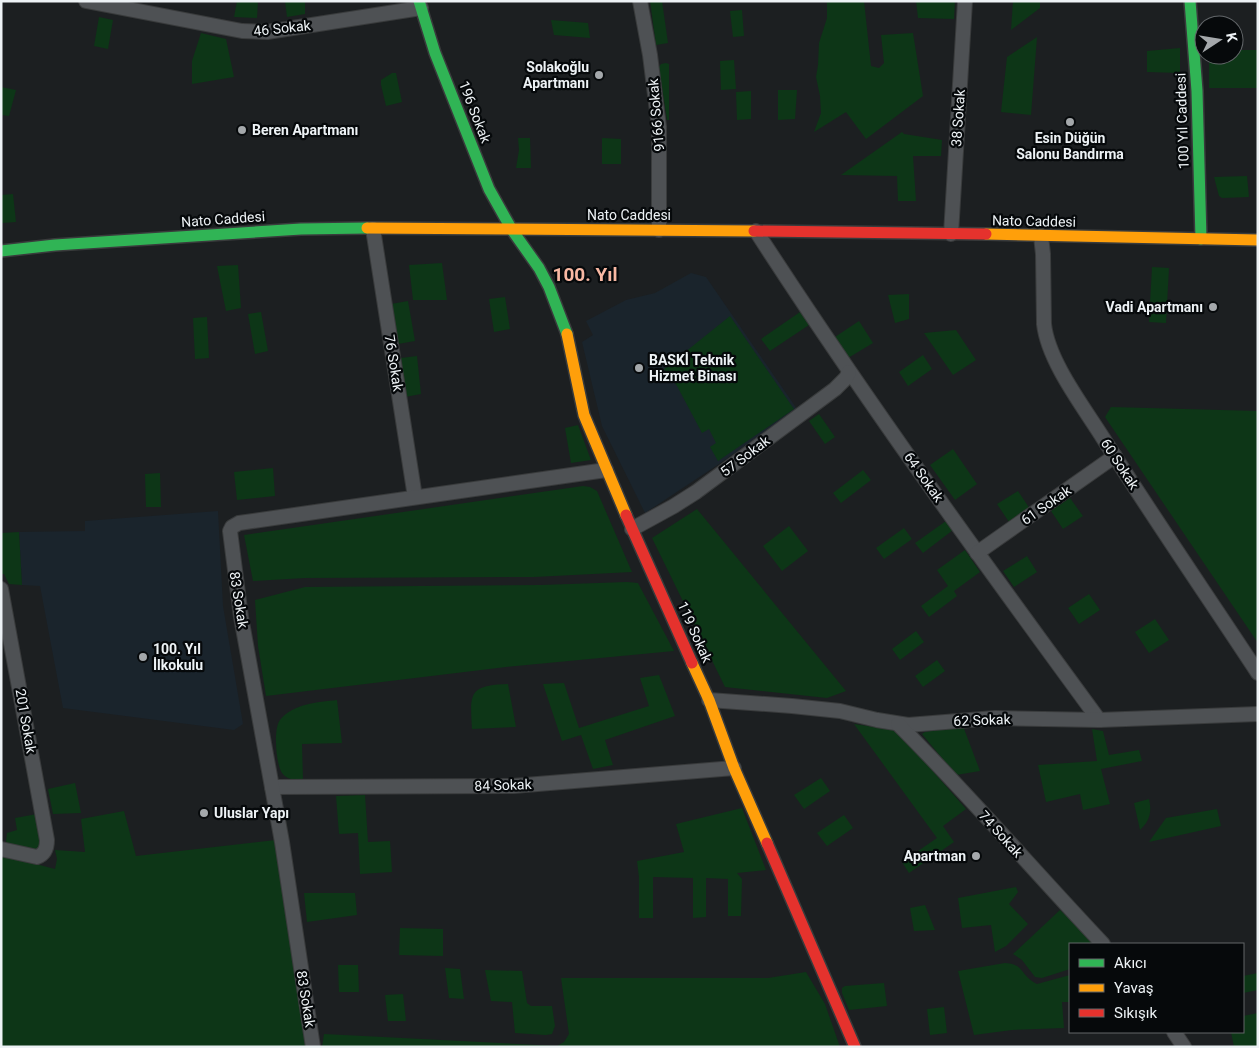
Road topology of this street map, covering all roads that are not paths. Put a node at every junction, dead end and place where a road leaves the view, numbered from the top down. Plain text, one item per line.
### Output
1 (86, 1) edge
2 (640, 1) edge
3 (965, 1) edge
4 (1190, 1) edge
5 (420, 5) edge
6 (373, 229) junction
7 (512, 230) junction
8 (659, 230) junction
9 (756, 231) junction
10 (951, 234) junction
11 (1042, 236) junction
12 (1201, 239) junction
13 (1258, 240) edge
14 (1, 251) edge
15 (849, 372) junction
16 (1115, 456) junction
17 (606, 470) junction
18 (415, 497) junction
19 (632, 529) junction
20 (978, 553) junction
21 (1, 589) edge
22 (1258, 673) edge
23 (709, 700) junction
24 (1258, 714) edge
25 (1099, 720) junction
26 (898, 724) junction
27 (734, 768) junction
28 (272, 787) junction
29 (1, 849) edge
30 (1101, 943) edge
31 (1175, 1033) edge
32 (313, 1047) edge
33 (854, 1047) edge
34 (1184, 1047) edge

1 - 5 street, 46 Sokak
2 - 8 street, 9166 Sokak
3 - 10 street, 38 Sokak
4 - 12 street, 100 Yıl Caddesi
5 - 7 street, 196 Sokak
6 - 7 street, Nato Caddesi
6 - 14 street, Nato Caddesi
6 - 18 street, 76 Sokak
7 - 8 street, Nato Caddesi
7 - 17 street, 119 Sokak
8 - 9 street, Nato Caddesi
9 - 10 street, Nato Caddesi
9 - 15 street, 64 Sokak
10 - 11 street, Nato Caddesi
11 - 12 street, Nato Caddesi
11 - 16 street, 60 Sokak
12 - 13 street, Nato Caddesi
15 - 19 street, 57 Sokak
15 - 20 street, 64 Sokak
16 - 20 street, 61 Sokak
16 - 22 street, 60 Sokak
17 - 18 street, 83 Sokak
17 - 19 street, 119 Sokak
18 - 28 street, 83 Sokak
19 - 23 street, 119 Sokak
20 - 25 street, 64 Sokak
21 - 29 street, 201 Sokak
23 - 26 street, 62 Sokak
23 - 27 street, 119 Sokak
24 - 25 street, 62 Sokak
25 - 26 street, 62 Sokak
26 - 30 street, 74 Sokak
27 - 28 street, 84 Sokak
27 - 33 street, 119 Sokak
28 - 32 street, 83 Sokak
31 - 34 street

